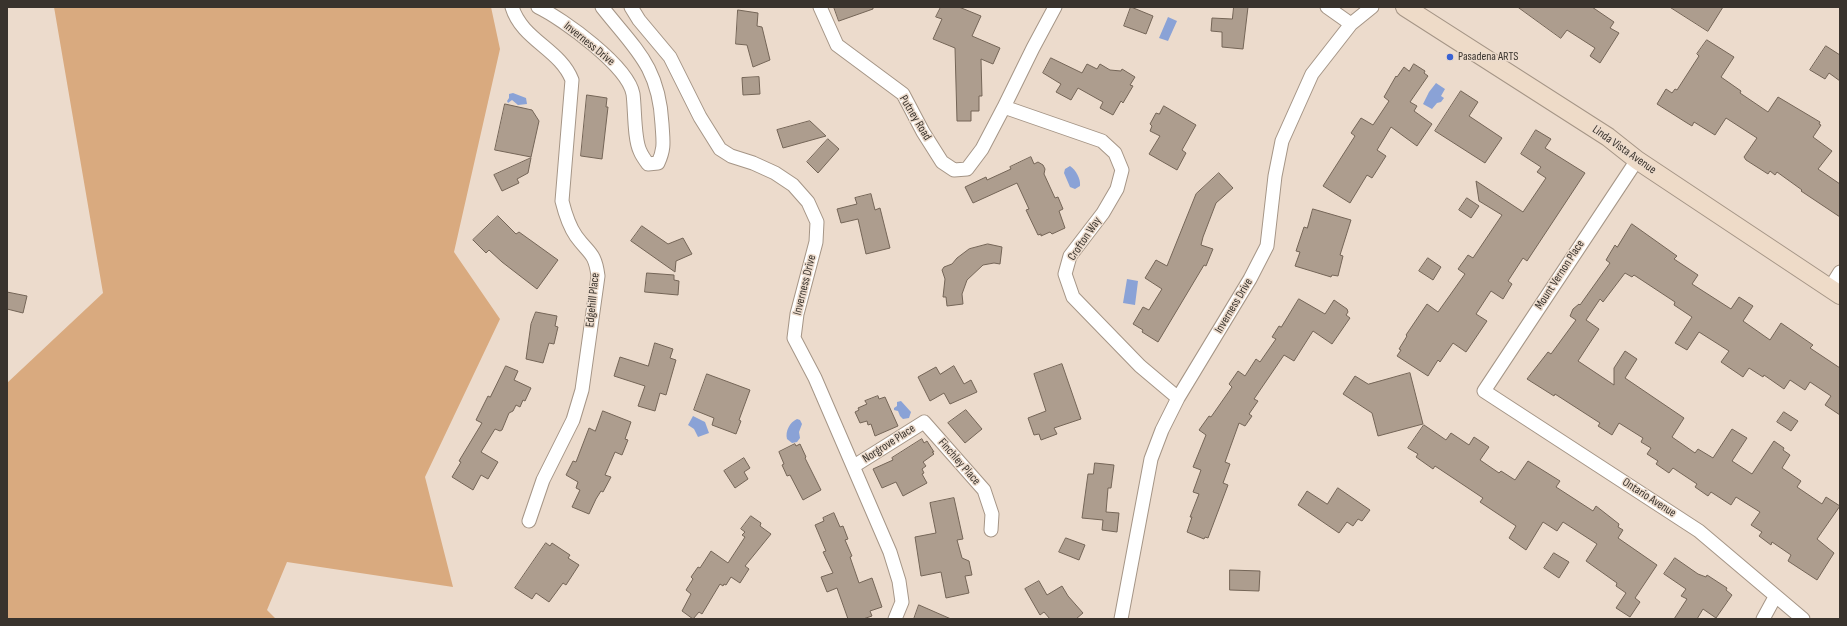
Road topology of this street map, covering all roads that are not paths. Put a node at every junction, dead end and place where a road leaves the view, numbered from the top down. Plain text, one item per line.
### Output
1 (512, 7) edge
2 (538, 7) edge
3 (602, 7) edge
4 (631, 7) edge
5 (820, 7) edge
6 (1055, 7) edge
7 (1328, 7) edge
8 (1372, 7) edge
9 (1405, 7) edge
10 (1351, 24) junction
11 (1008, 109) junction
12 (1637, 160) junction
13 (1840, 272) edge
14 (1835, 291) edge
15 (1484, 391) joint
16 (1178, 398) junction
17 (924, 422) joint
18 (854, 466) junction
19 (529, 521) dead end
20 (991, 530) dead end
21 (1775, 597) junction
22 (895, 619) edge
23 (1121, 619) edge
24 (1763, 619) edge
25 (1803, 619) edge

1 - 19 street, Edgehill Place
2 - 3 street, Inverness Drive
4 - 18 street, Inverness Drive
5 - 11 street, Putney Road
6 - 11 street, Putney Road
7 - 10 street
8 - 10 street, Inverness Drive
9 - 12 main road, Linda Vista Avenue
10 - 16 street, Inverness Drive
11 - 16 street, Crofton Way
12 - 14 main road, Linda Vista Avenue
12 - 15 street, Mount Vernon Place
13 - 14 street
15 - 21 street, Ontario Avenue
16 - 23 street, Inverness Drive
17 - 18 street, Norgrove Place
17 - 20 street, Finchley Place
18 - 22 street, Inverness Drive
21 - 24 street
21 - 25 street, Ontario Avenue

